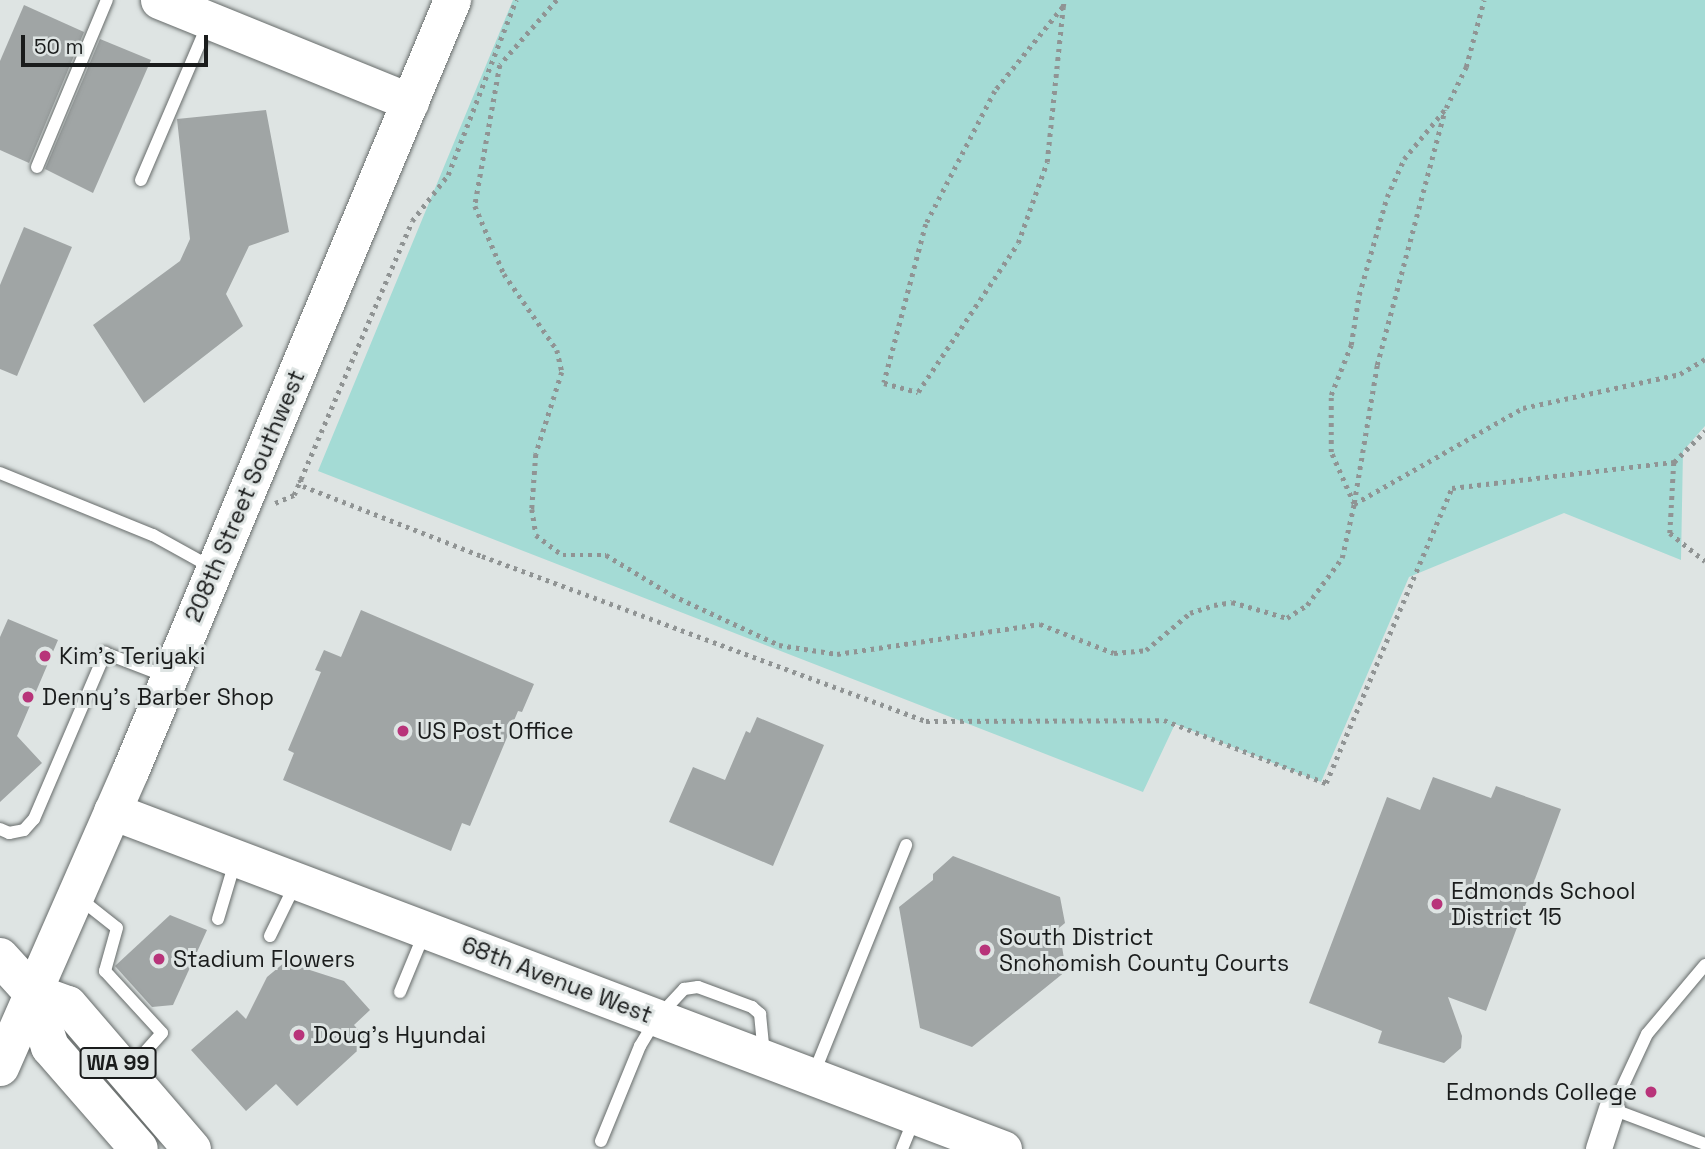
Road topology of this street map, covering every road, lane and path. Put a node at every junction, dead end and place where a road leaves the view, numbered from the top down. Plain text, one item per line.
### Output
1 (107, 0) edge
2 (159, 0) edge
3 (452, 0) edge
4 (516, 0) edge
5 (557, 0) edge
6 (1063, 0) edge
7 (1484, 0) edge
8 (1063, 7) junction
9 (210, 20) junction
10 (410, 102) junction
11 (1446, 108) junction
12 (37, 167) dead end
13 (141, 180) dead end
14 (1705, 359) edge
15 (1705, 431) edge
16 (1674, 462) junction
17 (0, 472) edge
18 (300, 479) junction
19 (275, 503) dead end
20 (1354, 504) junction
21 (1705, 561) edge
22 (214, 569) junction
23 (169, 677) junction
24 (112, 811) junction
25 (0, 830) edge
26 (906, 845) dead end
27 (236, 858) junction
28 (297, 881) junction
29 (76, 895) junction
30 (218, 919) dead end
31 (426, 930) junction
32 (270, 936) dead end
33 (0, 957) edge
34 (1705, 965) edge
35 (32, 992) junction
36 (400, 992) dead end
37 (657, 1018) junction
38 (0, 1067) edge
39 (127, 1073) junction
40 (813, 1077) junction
41 (1612, 1109) junction
42 (909, 1133) edge
43 (601, 1140) dead end
44 (1705, 1144) edge
45 (139, 1149) edge
46 (192, 1149) edge
47 (1003, 1149) edge
48 (1599, 1149) edge

1 - 12 lane
2 - 9 street
3 - 10 street, 208th Street Southwest
4 - 18 path
5 - 20 path
6 - 8 path
7 - 11 path
8 - 8 path
9 - 10 street
9 - 13 lane
10 - 22 street, 208th Street Southwest
11 - 20 path
11 - 20 path
14 - 20 path
15 - 16 path
16 - 18 path
16 - 21 path
17 - 22 lane
18 - 19 path
22 - 23 street, 208th Street Southwest
23 - 24 street, 208th Street Southwest
23 - 25 lane
24 - 27 street, 68th Avenue West
24 - 29 street, 208th Street Southwest
26 - 40 lane
27 - 28 street, 68th Avenue West
27 - 30 lane
28 - 31 street, 68th Avenue West
28 - 32 lane
29 - 35 street, 208th Street Southwest
29 - 39 lane
31 - 36 lane
31 - 37 street, 68th Avenue West
33 - 35 highway, WA 99
34 - 41 lane
35 - 38 street, 208th Street Southwest
35 - 39 highway, WA 99
35 - 45 highway, WA 99
37 - 40 street, 68th Avenue West
37 - 43 lane
39 - 46 highway, WA 99
40 - 42 street, 68th Avenue West
41 - 44 lane
41 - 48 street
42 - 47 street, 68th Avenue West

